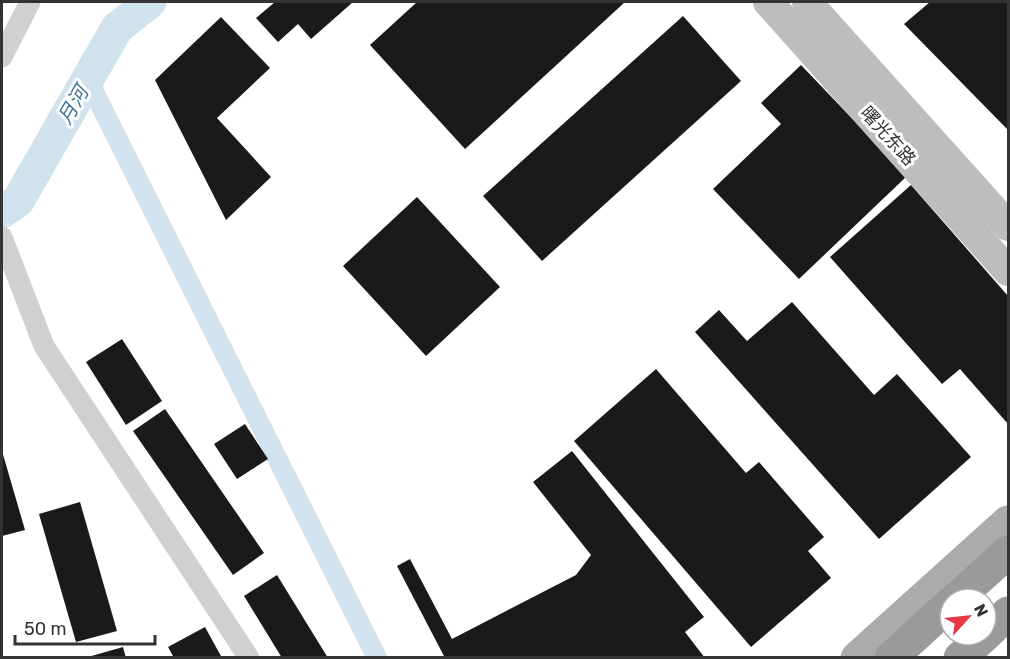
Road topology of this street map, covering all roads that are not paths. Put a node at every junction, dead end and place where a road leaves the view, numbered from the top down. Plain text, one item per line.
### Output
1 (30, 2) edge
2 (768, 2) edge
3 (807, 2) edge
4 (2, 57) edge
5 (1008, 226) edge
6 (2, 237) edge
7 (1008, 271) edge
8 (1008, 522) edge
9 (1008, 552) edge
10 (969, 587) edge
11 (938, 615) edge
12 (249, 657) edge
13 (857, 657) edge
14 (891, 657) edge

1 - 4 street
2 - 7 main road, 曙光东路
3 - 5 main road, 曙光东路
6 - 12 street
8 - 13 main road
9 - 10 highway
11 - 14 highway

